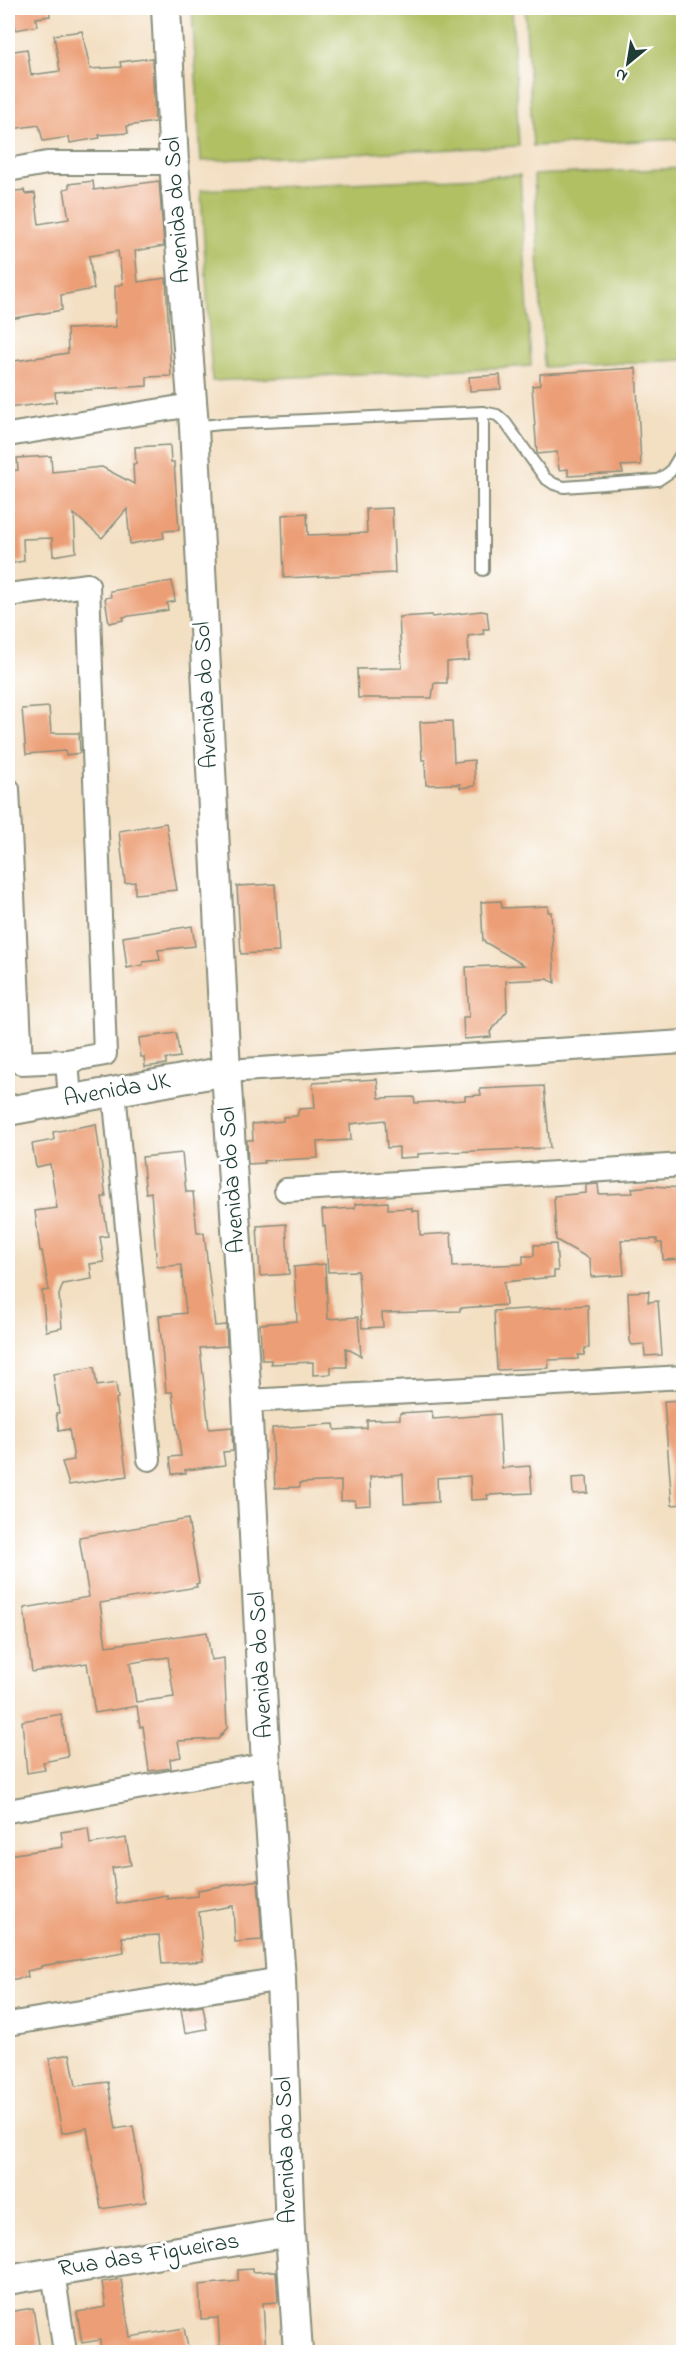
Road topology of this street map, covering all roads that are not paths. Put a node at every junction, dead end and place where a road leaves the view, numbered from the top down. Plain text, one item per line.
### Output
1 (166, 8) edge
2 (174, 164) junction
3 (8, 170) edge
4 (483, 412) junction
5 (193, 416) junction
6 (8, 435) edge
7 (684, 449) edge
8 (483, 570) dead end
9 (8, 596) edge
10 (8, 789) edge
11 (684, 1042) edge
12 (67, 1061) junction
13 (226, 1071) junction
14 (114, 1091) junction
15 (70, 1100) junction
16 (8, 1111) edge
17 (684, 1165) edge
18 (286, 1190) dead end
19 (684, 1377) edge
20 (247, 1401) junction
21 (149, 1458) dead end
22 (266, 1765) junction
23 (8, 1811) edge
24 (281, 1979) junction
25 (8, 2024) edge
26 (290, 2232) junction
27 (52, 2272) junction
28 (8, 2280) edge
29 (65, 2352) edge
30 (298, 2352) edge

1 - 2 street, Avenida do Sol
2 - 3 street
2 - 5 street, Avenida do Sol
4 - 5 lane
4 - 7 lane
4 - 8 lane
5 - 6 street
5 - 13 street, Avenida do Sol
9 - 12 street
10 - 12 street
11 - 13 street
12 - 15 street
13 - 14 street, Avenida JK
13 - 20 street, Avenida do Sol
14 - 15 street, Avenida JK
14 - 21 street
15 - 16 street, Avenida JK
17 - 18 street
19 - 20 street
20 - 22 street, Avenida do Sol
22 - 23 street
22 - 24 street, Avenida do Sol
24 - 25 street
24 - 26 street, Avenida do Sol
26 - 27 street, Rua das Figueiras
26 - 30 street, Avenida do Sol
27 - 28 street, Rua das Figueiras
27 - 29 street

